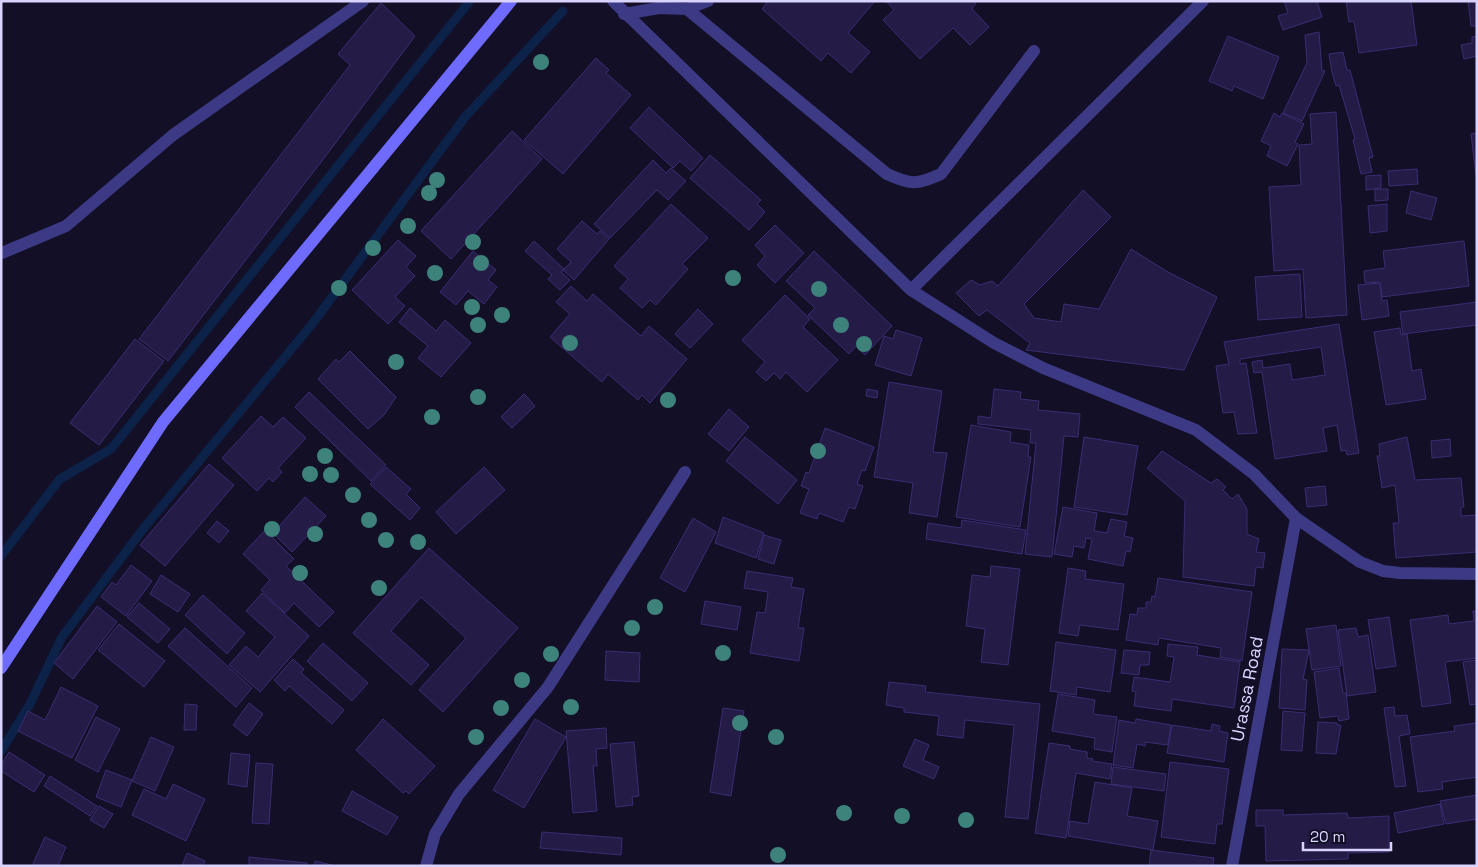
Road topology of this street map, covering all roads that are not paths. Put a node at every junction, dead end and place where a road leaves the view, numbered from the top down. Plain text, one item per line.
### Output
1 (363, 1) edge
2 (512, 1) edge
3 (613, 1) edge
4 (708, 1) edge
5 (1203, 1) edge
6 (687, 9) junction
7 (624, 14) junction
8 (1034, 51) dead end
9 (2, 253) edge
10 (912, 290) junction
11 (685, 472) dead end
12 (1296, 518) junction
13 (1477, 574) edge
14 (1, 668) edge
15 (426, 866) edge
16 (1232, 866) edge

1 - 9 street
2 - 14 main road
3 - 7 street
4 - 6 street
5 - 10 street
6 - 7 street
6 - 8 street
7 - 10 street
10 - 12 street
11 - 15 street
12 - 13 street
12 - 16 street, Urassa Road

